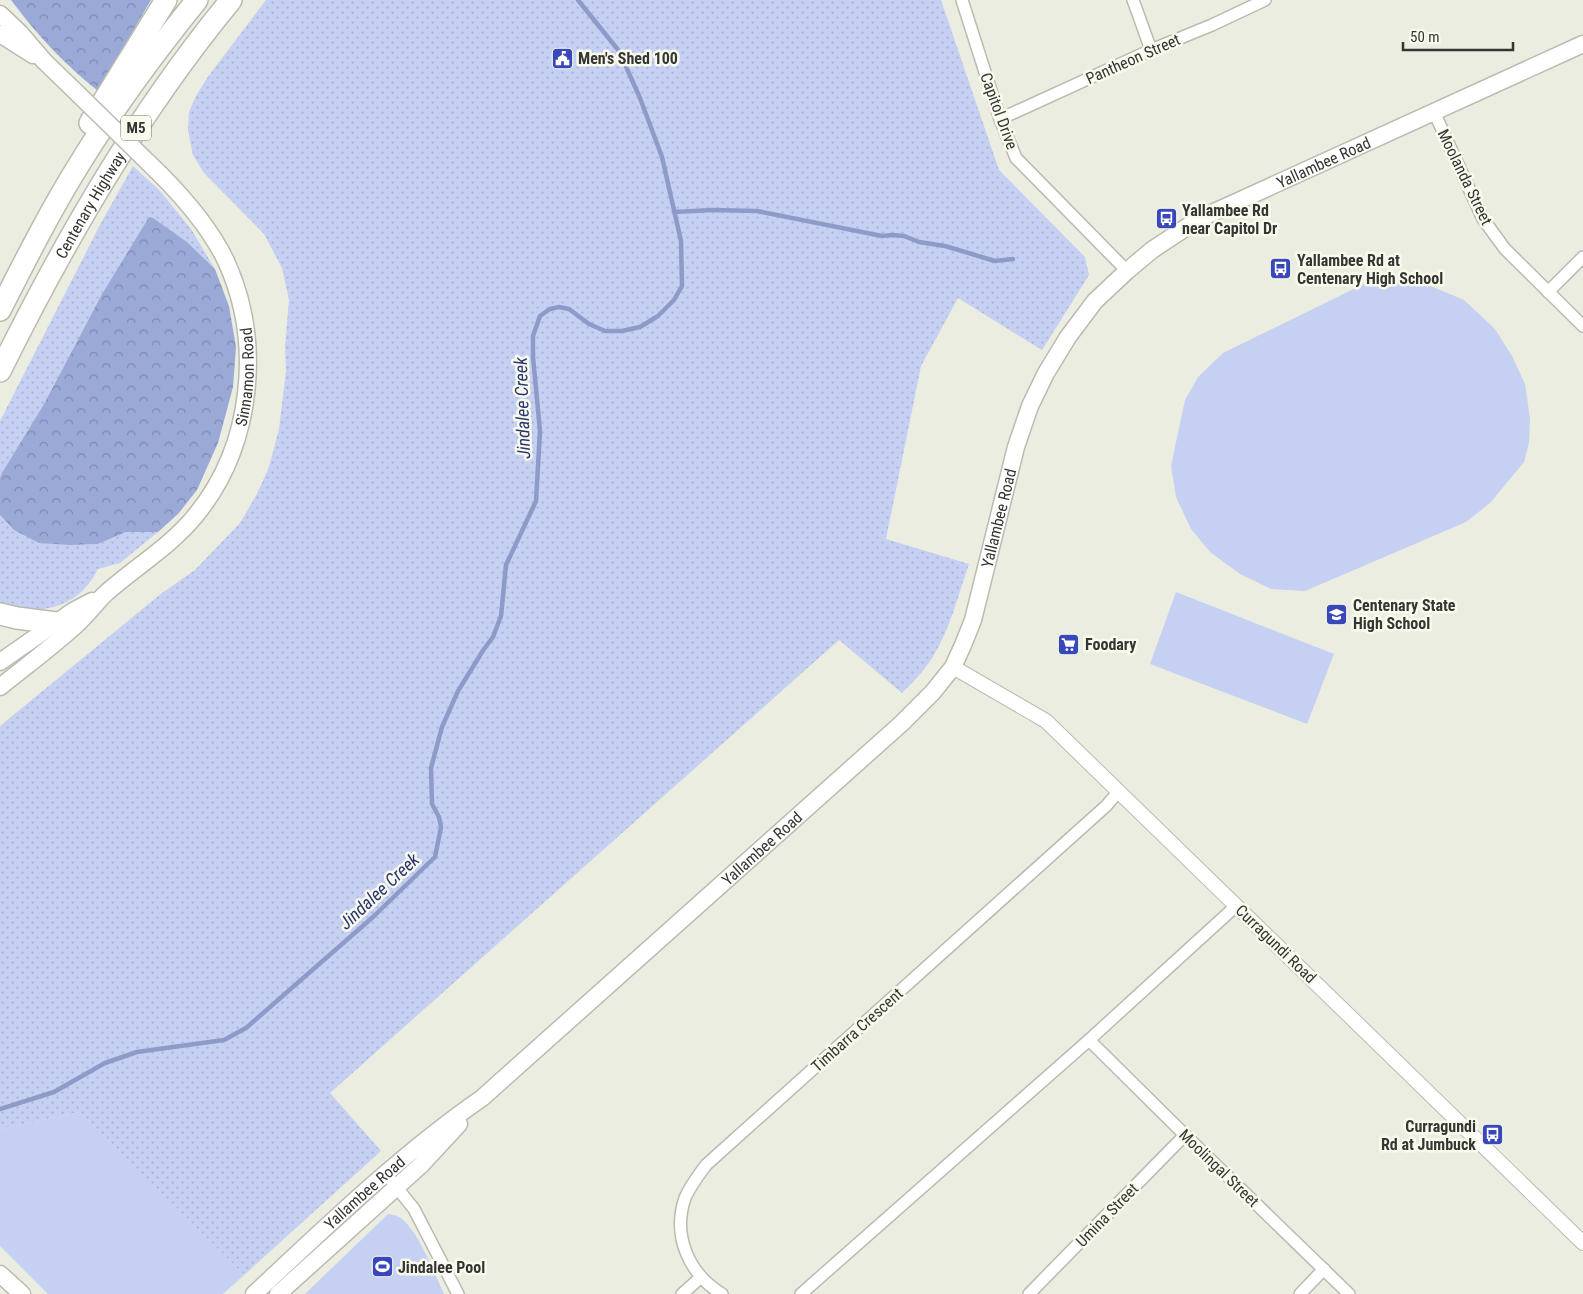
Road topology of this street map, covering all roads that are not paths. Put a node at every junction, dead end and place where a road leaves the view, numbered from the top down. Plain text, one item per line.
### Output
1 (166, 0) edge
2 (197, 0) edge
3 (231, 0) edge
4 (962, 0) edge
5 (1133, 0) edge
6 (1265, 0) edge
7 (0, 14) edge
8 (0, 34) edge
9 (1583, 44) edge
10 (1151, 50) junction
11 (44, 61) junction
12 (1434, 112) junction
13 (1000, 119) junction
14 (80, 164) junction
15 (1583, 257) edge
16 (1127, 271) junction
17 (1548, 292) junction
18 (0, 310) edge
19 (1583, 326) edge
20 (0, 371) edge
21 (105, 594) junction
22 (0, 614) edge
23 (56, 623) junction
24 (0, 662) edge
25 (953, 667) junction
26 (0, 686) edge
27 (1119, 791) junction
28 (1236, 906) junction
29 (1089, 1040) junction
30 (1184, 1135) junction
31 (392, 1180) junction
32 (1583, 1243) edge
33 (1324, 1269) junction
34 (0, 1274) edge
35 (700, 1278) junction
36 (0, 1285) edge
37 (8, 1294) edge
38 (22, 1294) edge
39 (254, 1294) edge
40 (278, 1294) edge
41 (458, 1294) edge
42 (682, 1294) edge
43 (722, 1294) edge
44 (801, 1294) edge
45 (1029, 1294) edge
46 (1300, 1294) edge
47 (1349, 1294) edge

1 - 14 highway
2 - 14 highway, Centenary Highway / M5
3 - 20 highway, Centenary Highway / M5
4 - 13 street, Capitol Drive
5 - 10 street
6 - 10 street, Pantheon Street
7 - 11 main road, Sinnamon Road
8 - 11 main road, Sinnamon Road
9 - 12 main road, Yallambee Road
10 - 13 street, Pantheon Street
11 - 21 main road, Sinnamon Road, bridge
12 - 16 main road, Yallambee Road
12 - 17 street, Moolanda Street
13 - 16 street, Capitol Drive
14 - 18 highway, Centenary Highway / M5
15 - 17 street
16 - 25 main road, Yallambee Road
17 - 19 street, Moolanda Street
21 - 23 main road, Sinnamon Road
21 - 26 main road, Sinnamon Road
22 - 23 highway
23 - 24 main road, Sinnamon Road
25 - 27 street, Curragundi Road
25 - 31 main road, Yallambee Road
27 - 28 street, Curragundi Road
27 - 35 street, Timbarra Crescent
28 - 29 street
28 - 32 street, Curragundi Road
29 - 30 street, Moolingal Street
29 - 44 street
30 - 33 street, Moolingal Street
30 - 45 street, Umina Street
31 - 39 main road, Yallambee Road
31 - 40 main road, Yallambee Road
31 - 41 street
33 - 46 street
33 - 47 street, Moolingal Street
34 - 38 main road
35 - 42 street
35 - 43 street, Timbarra Crescent
36 - 37 main road

